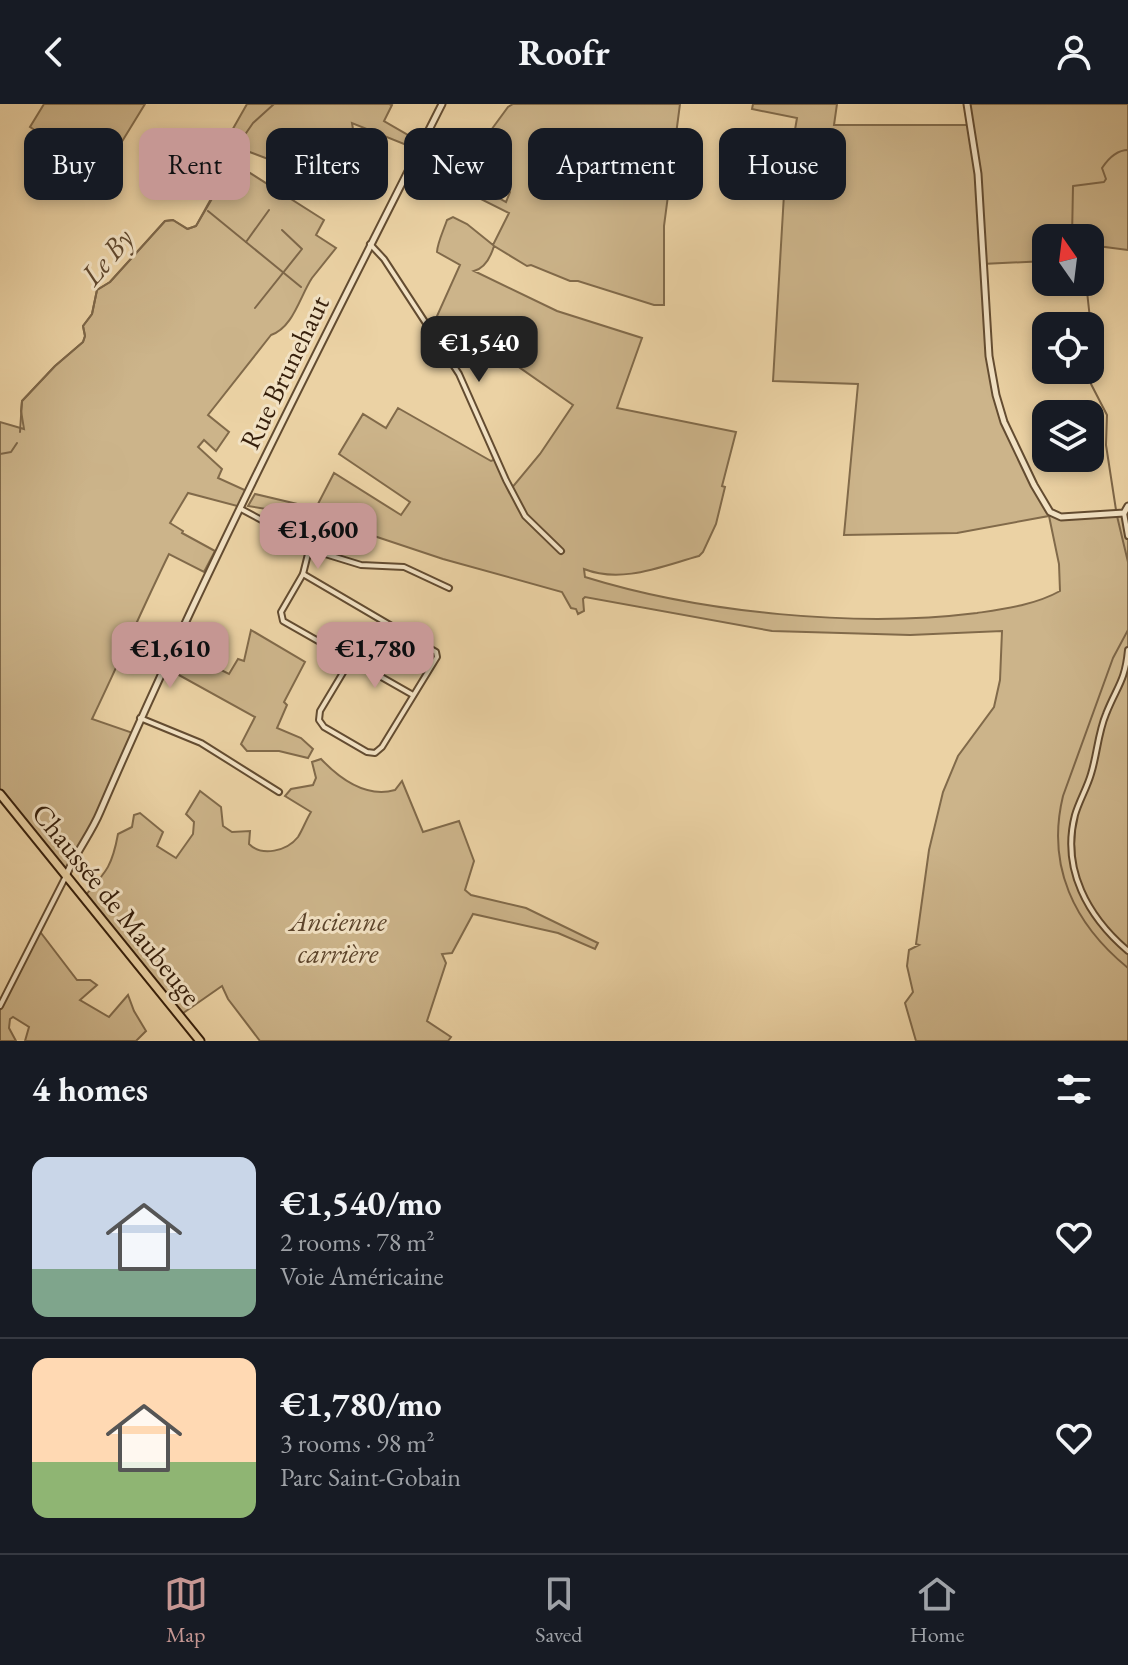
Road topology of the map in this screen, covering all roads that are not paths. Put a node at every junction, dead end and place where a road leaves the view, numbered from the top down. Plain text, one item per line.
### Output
1 (442, 104) edge
2 (967, 104) edge
3 (370, 244) junction
4 (241, 509) junction
5 (1124, 511) edge
6 (1128, 536) edge
7 (310, 546) junction
8 (561, 551) dead end
9 (303, 574) junction
10 (449, 588) dead end
11 (1128, 650) edge
12 (350, 661) junction
13 (413, 695) junction
14 (140, 718) junction
15 (279, 792) dead end
16 (0, 794) edge
17 (66, 876) junction
18 (1128, 951) edge
19 (0, 1006) edge
20 (200, 1041) edge

1 - 3 street, Rue Brunehaut
2 - 5 street
3 - 4 street, Rue Brunehaut
3 - 8 street
4 - 7 street
4 - 14 street, Rue Brunehaut
5 - 6 street
7 - 9 street
7 - 10 street
9 - 12 street
9 - 13 street
11 - 18 street
12 - 13 street
12 - 13 street
14 - 15 street
14 - 17 street, Rue Brunehaut
16 - 17 main road, Chaussée de Maubeuge
17 - 19 street, Rue Brunehaut
17 - 20 main road, Chaussée de Maubeuge

